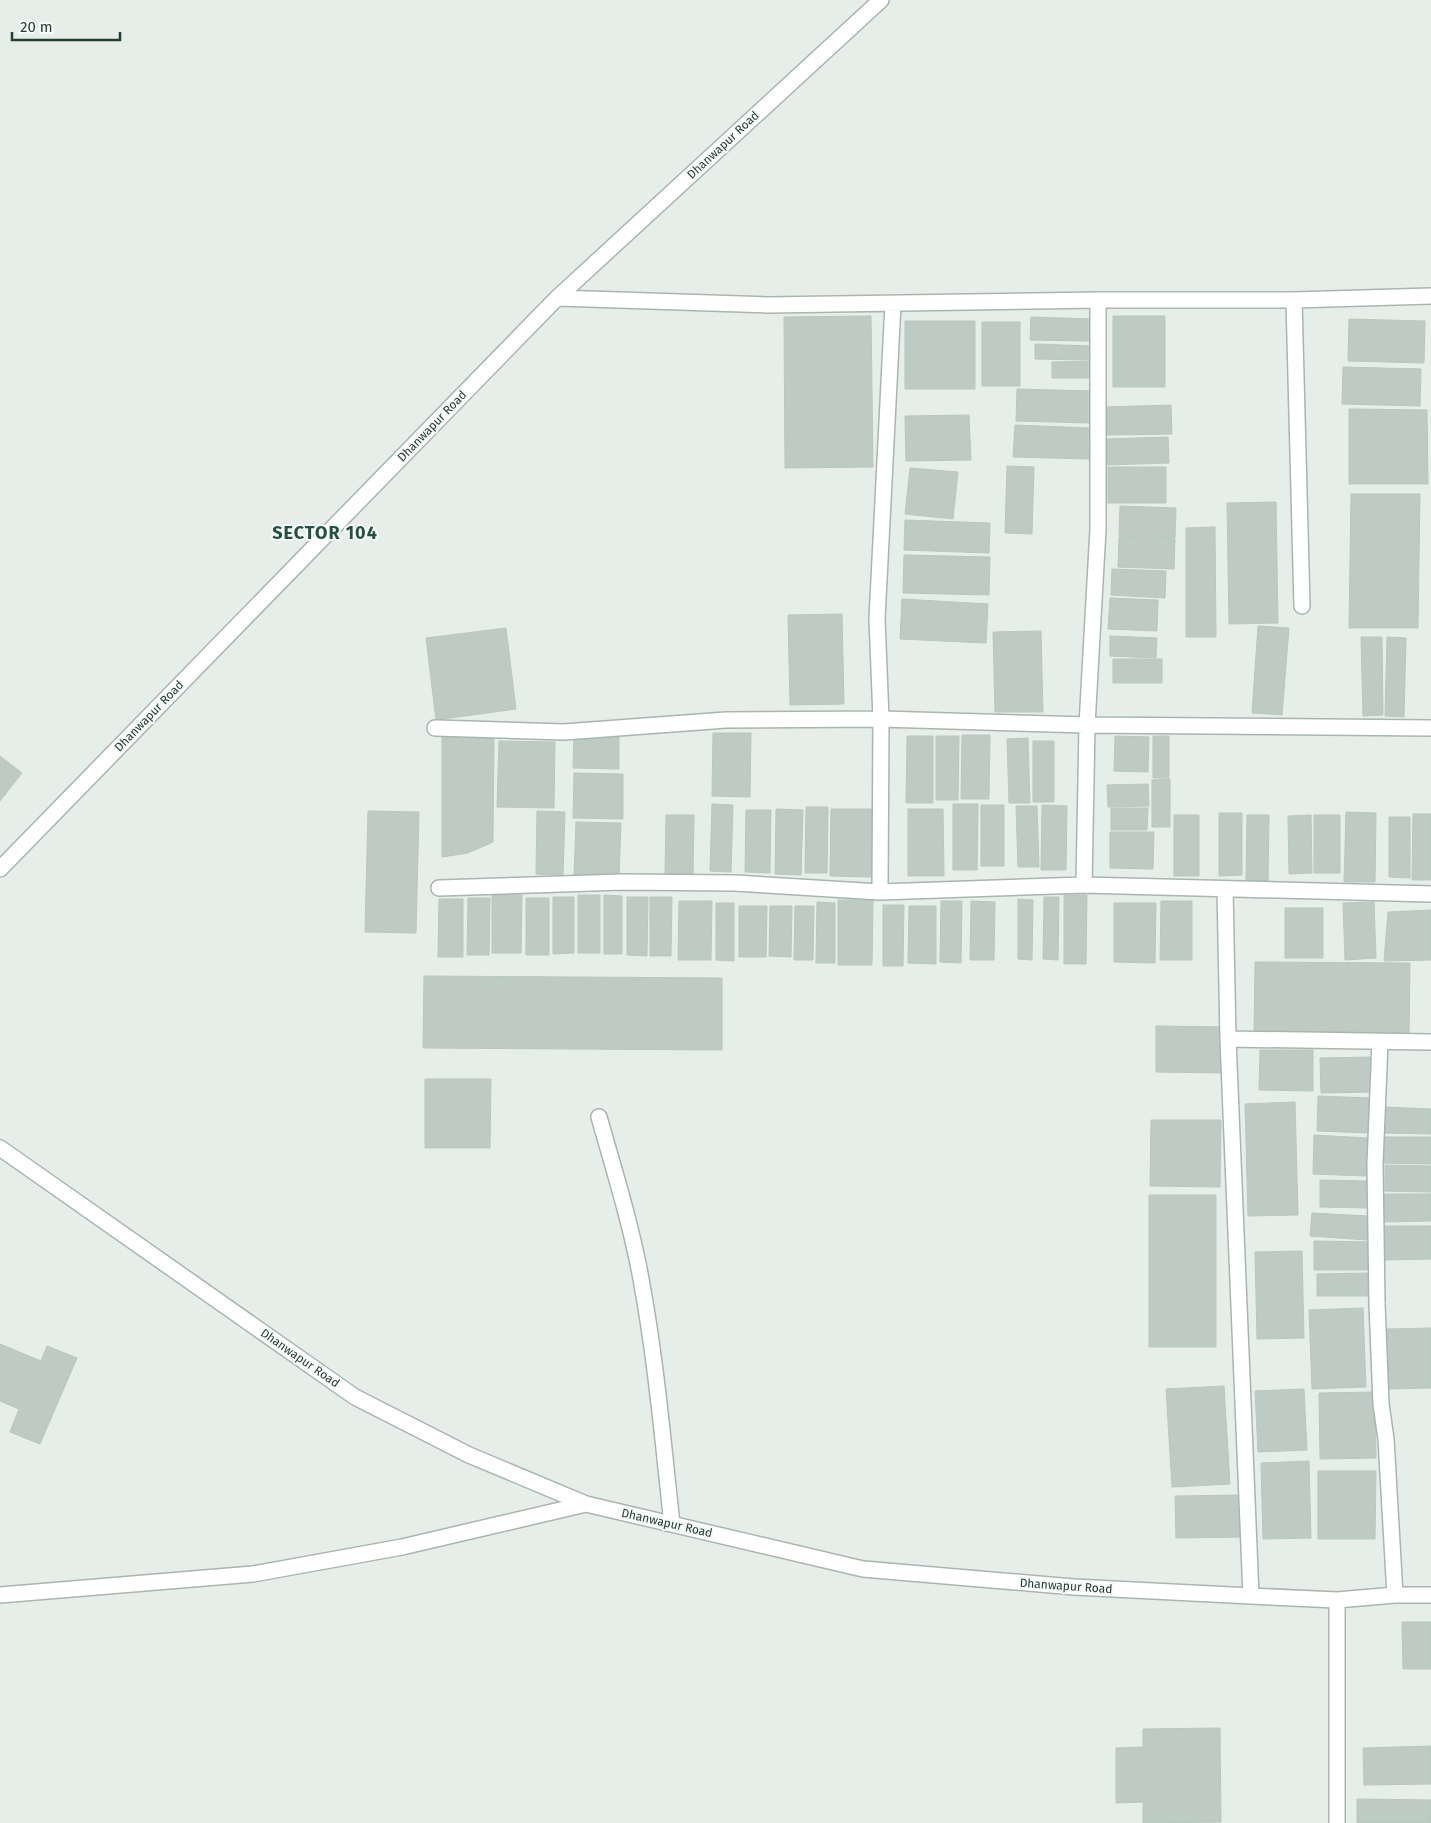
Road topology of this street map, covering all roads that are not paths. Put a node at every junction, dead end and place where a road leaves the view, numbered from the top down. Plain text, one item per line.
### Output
1 (881, 0) edge
2 (1431, 296) edge
3 (557, 298) junction
4 (1098, 300) junction
5 (1294, 300) junction
6 (893, 304) junction
7 (1302, 606) dead end
8 (881, 719) junction
9 (1087, 725) junction
10 (435, 728) dead end
11 (1431, 728) edge
12 (0, 869) edge
13 (1084, 885) junction
14 (439, 888) dead end
15 (1225, 889) junction
16 (880, 892) junction
17 (1431, 894) edge
18 (1228, 1039) junction
19 (1380, 1042) junction
20 (1431, 1042) edge
21 (599, 1117) dead end
22 (0, 1148) edge
23 (586, 1504) junction
24 (672, 1524) junction
25 (0, 1595) edge
26 (1395, 1595) junction
27 (1431, 1595) edge
28 (1251, 1596) junction
29 (1336, 1600) junction
30 (1337, 1823) edge

1 - 3 street, Dhanwapur Road
2 - 5 street
3 - 6 street
3 - 12 street, Dhanwapur Road
4 - 5 street
4 - 6 street
4 - 9 street
5 - 7 street
6 - 8 street
8 - 9 street
8 - 10 street
8 - 16 street
9 - 11 street
9 - 13 street
13 - 15 street
13 - 16 street
14 - 16 street
15 - 17 street
15 - 18 street
18 - 19 street
18 - 28 street
19 - 20 street
19 - 26 street
21 - 24 street
22 - 23 street, Dhanwapur Road
23 - 24 street, Dhanwapur Road
23 - 25 street
24 - 28 street, Dhanwapur Road
26 - 27 street, Dhanwapur Road
26 - 29 street, Dhanwapur Road
28 - 29 street, Dhanwapur Road
29 - 30 street

